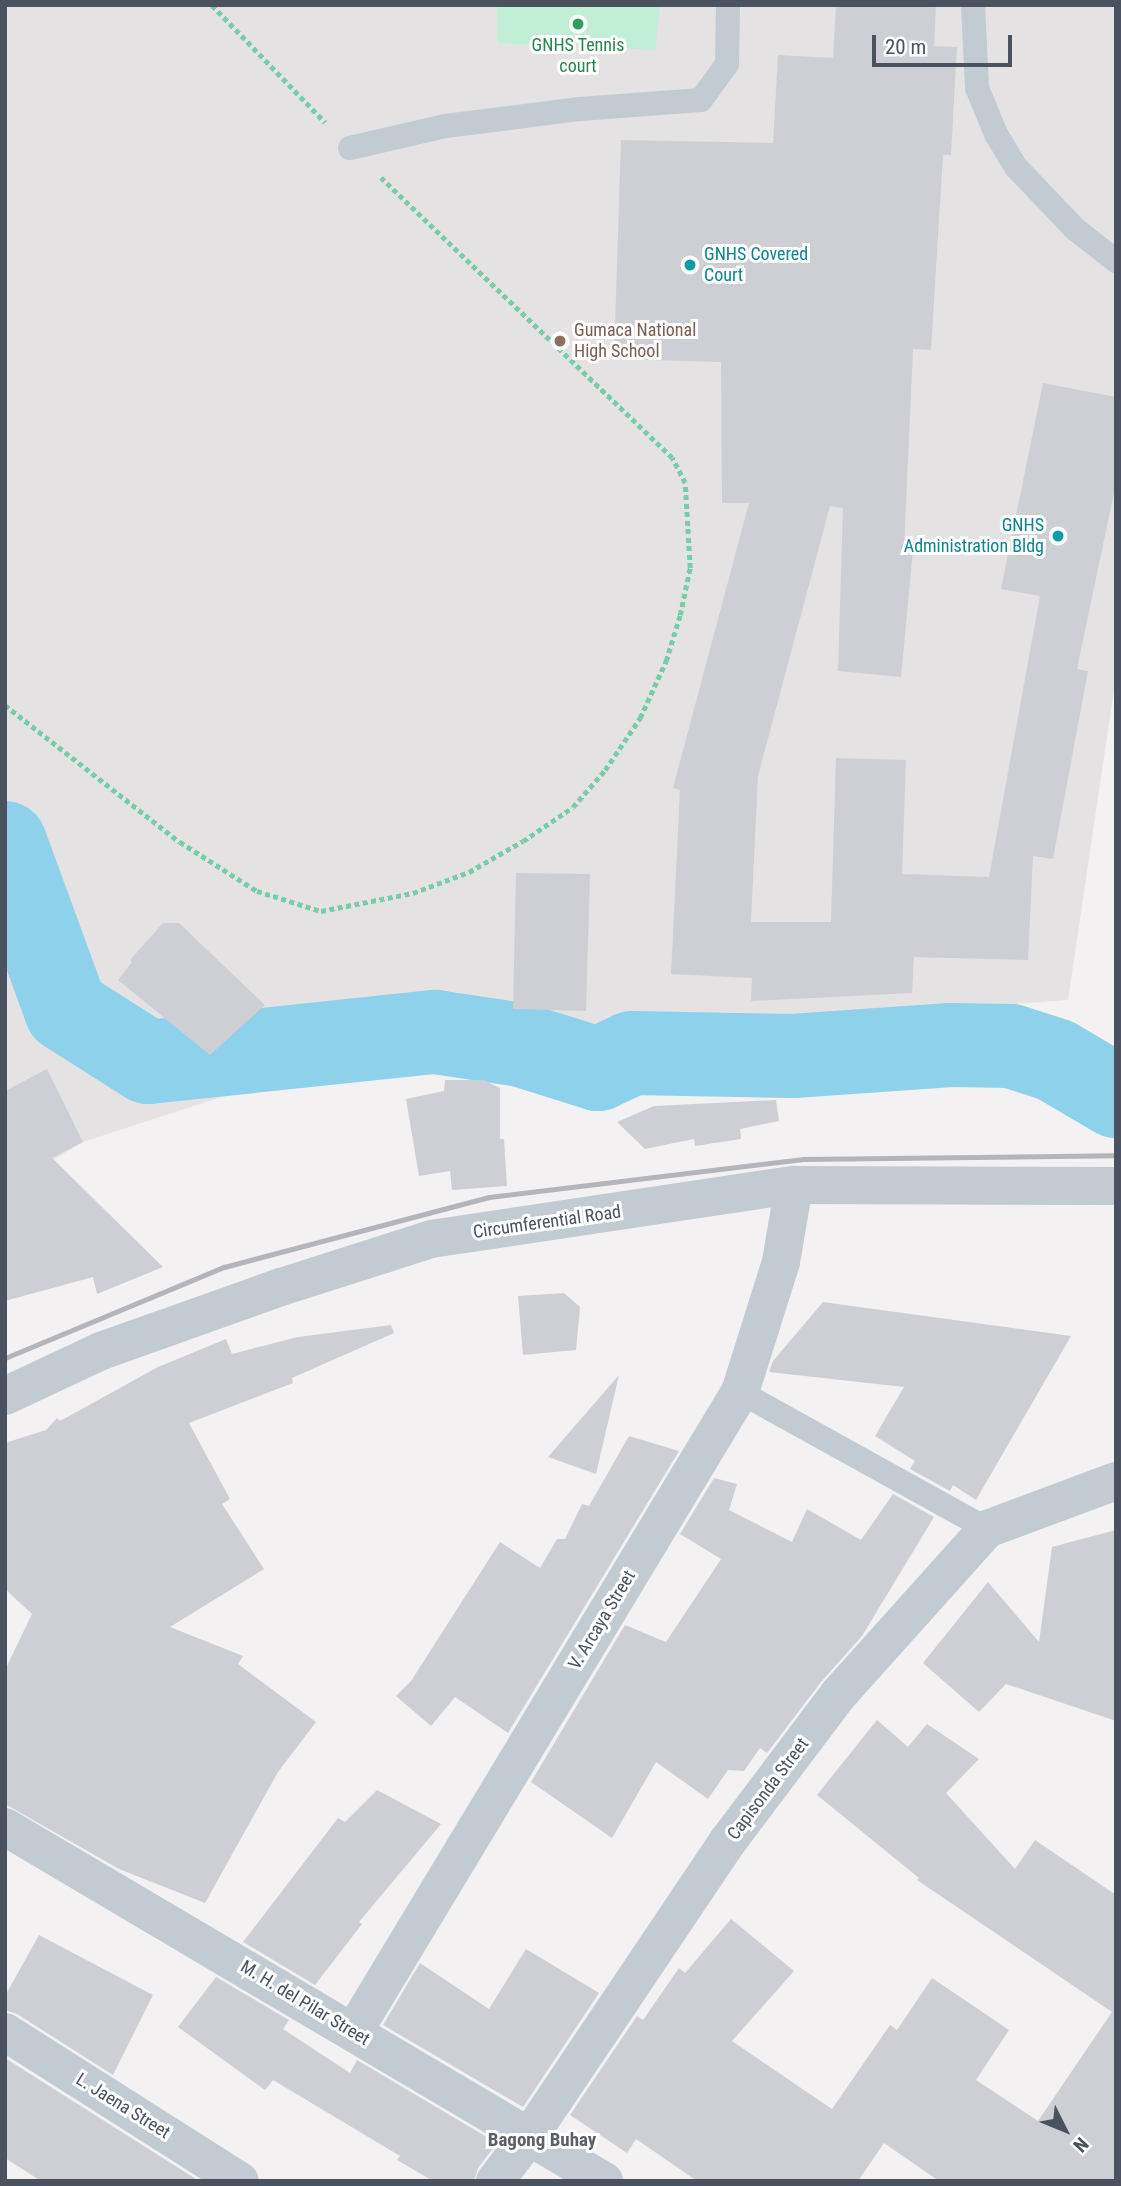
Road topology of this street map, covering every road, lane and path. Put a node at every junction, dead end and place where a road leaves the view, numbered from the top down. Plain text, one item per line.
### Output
1 (212, 5) edge
2 (728, 5) edge
3 (973, 5) edge
4 (350, 148) junction
5 (1116, 261) edge
6 (5, 705) edge
7 (794, 1185) junction
8 (1116, 1186) edge
9 (740, 1392) junction
10 (5, 1396) edge
11 (1116, 1480) edge
12 (987, 1529) junction
13 (6, 1830) edge
14 (354, 2031) junction
15 (5, 2032) edge
16 (529, 2137) junction
17 (240, 2181) edge
18 (495, 2181) edge
19 (604, 2181) edge

1 - 4 path
2 - 4 lane
3 - 5 lane
4 - 6 path
7 - 8 street, Circumferential Road
7 - 9 street, V. Arcaya Street
7 - 10 street, Circumferential Road
9 - 12 lane
9 - 14 street, V. Arcaya Street
11 - 12 street, Capisonda Street
12 - 16 street, Capisonda Street
13 - 14 street, M. H. del Pilar Street
14 - 16 street, M. H. del Pilar Street
15 - 17 street, L. Jaena Street
16 - 18 street, Capisonda Street
16 - 19 street, M. H. del Pilar Street

